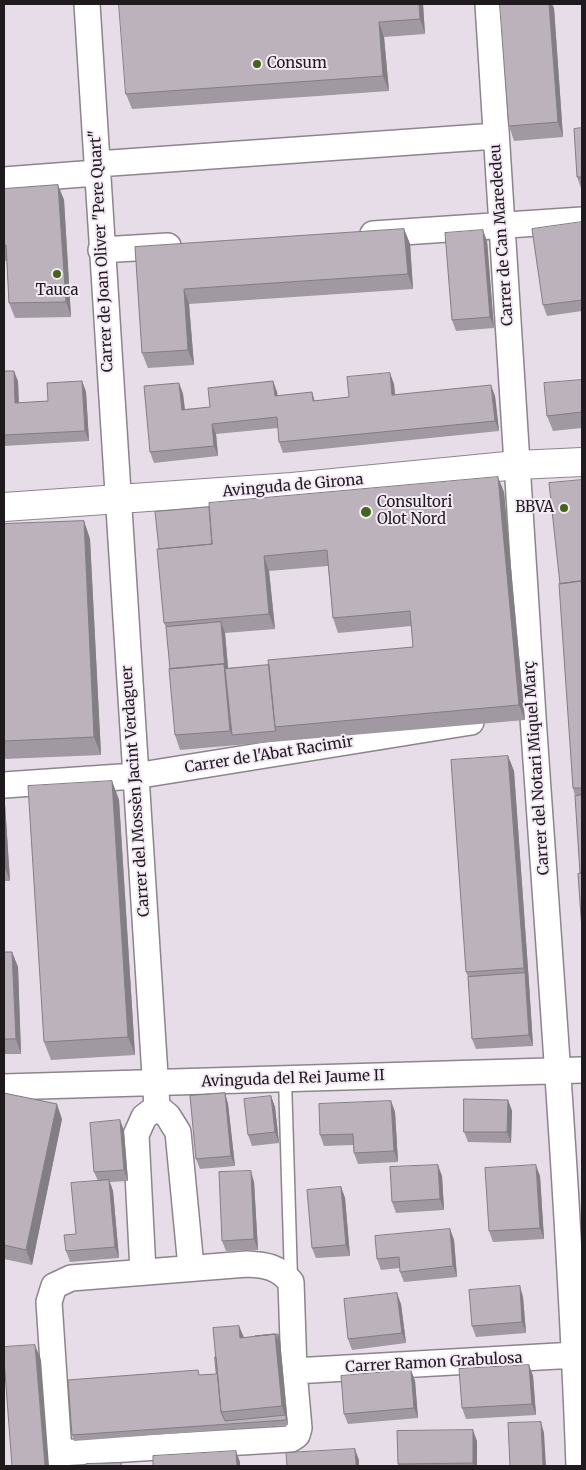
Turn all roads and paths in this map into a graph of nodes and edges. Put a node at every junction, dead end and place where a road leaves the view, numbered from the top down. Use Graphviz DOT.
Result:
graph roads {
  1 [pos="87,4"];
  2 [pos="488,4"];
  3 [pos="496,136"];
  4 [pos="97,169"];
  5 [pos="4,180"];
  6 [pos="582,220"];
  7 [pos="502,226"];
  8 [pos="345,236"];
  9 [pos="189,245"];
  10 [pos="101,250"];
  11 [pos="582,462"];
  12 [pos="516,465"];
  13 [pos="117,498"];
  14 [pos="4,507"];
  15 [pos="513,716"];
  16 [pos="135,776"];
  17 [pos="4,785"];
  18 [pos="570,1070"];
  19 [pos="285,1079"];
  20 [pos="4,1087"];
  21 [pos="156,1095"];
  22 [pos="191,1267"];
  23 [pos="143,1271"];
  24 [pos="291,1282"];
  25 [pos="575,1355"];
  26 [pos="294,1371"];
  27 [pos="59,1460"];
  28 [pos="579,1466"];
  1 -- 4 [label="street, Carrer de Joan Oliver \"Pere Quart\""];
  2 -- 3 [label="street, Carrer de Can Marededeu"];
  3 -- 4 [label="street"];
  3 -- 7 [label="street, Carrer de Can Marededeu"];
  4 -- 5 [label="street"];
  4 -- 10 [label="street, Carrer de Joan Oliver \"Pere Quart\""];
  6 -- 7 [label="street"];
  7 -- 8 [label="street"];
  7 -- 12 [label="street, Carrer de Can Marededeu"];
  9 -- 10 [label="street"];
  10 -- 13 [label="street, Carrer de Joan Oliver \"Pere Quart\""];
  11 -- 12 [label="main road, Avinguda de Girona"];
  12 -- 13 [label="main road, Avinguda de Girona"];
  12 -- 15 [label="street, Carrer del Notari Miquel Març"];
  13 -- 14 [label="main road, Avinguda de Girona"];
  13 -- 16 [label="street, Carrer del Mossèn Jacint Verdaguer"];
  15 -- 16 [label="street, Carrer de l'Abat Racimir"];
  15 -- 18 [label="street, Carrer del Notari Miquel Març"];
  16 -- 17 [label="street, Carrer de l'Abat Racimir"];
  16 -- 21 [label="street, Carrer del Mossèn Jacint Verdaguer"];
  18 -- 19 [label="street, Avinguda del Rei Jaume II"];
  18 -- 25 [label="street, Carrer del Notari Miquel Març"];
  19 -- 21 [label="street, Avinguda del Rei Jaume II"];
  19 -- 24 [label="lane"];
  20 -- 21 [label="street, Avinguda del Rei Jaume II"];
  21 -- 22 [label="street"];
  21 -- 23 [label="street"];
  22 -- 23 [label="street"];
  22 -- 24 [label="street"];
  23 -- 27 [label="street"];
  24 -- 26 [label="street"];
  25 -- 26 [label="street, Carrer Ramon Grabulosa"];
  25 -- 28 [label="street, Carrer del Notari Miquel Març"];
  26 -- 27 [label="street"];
}
